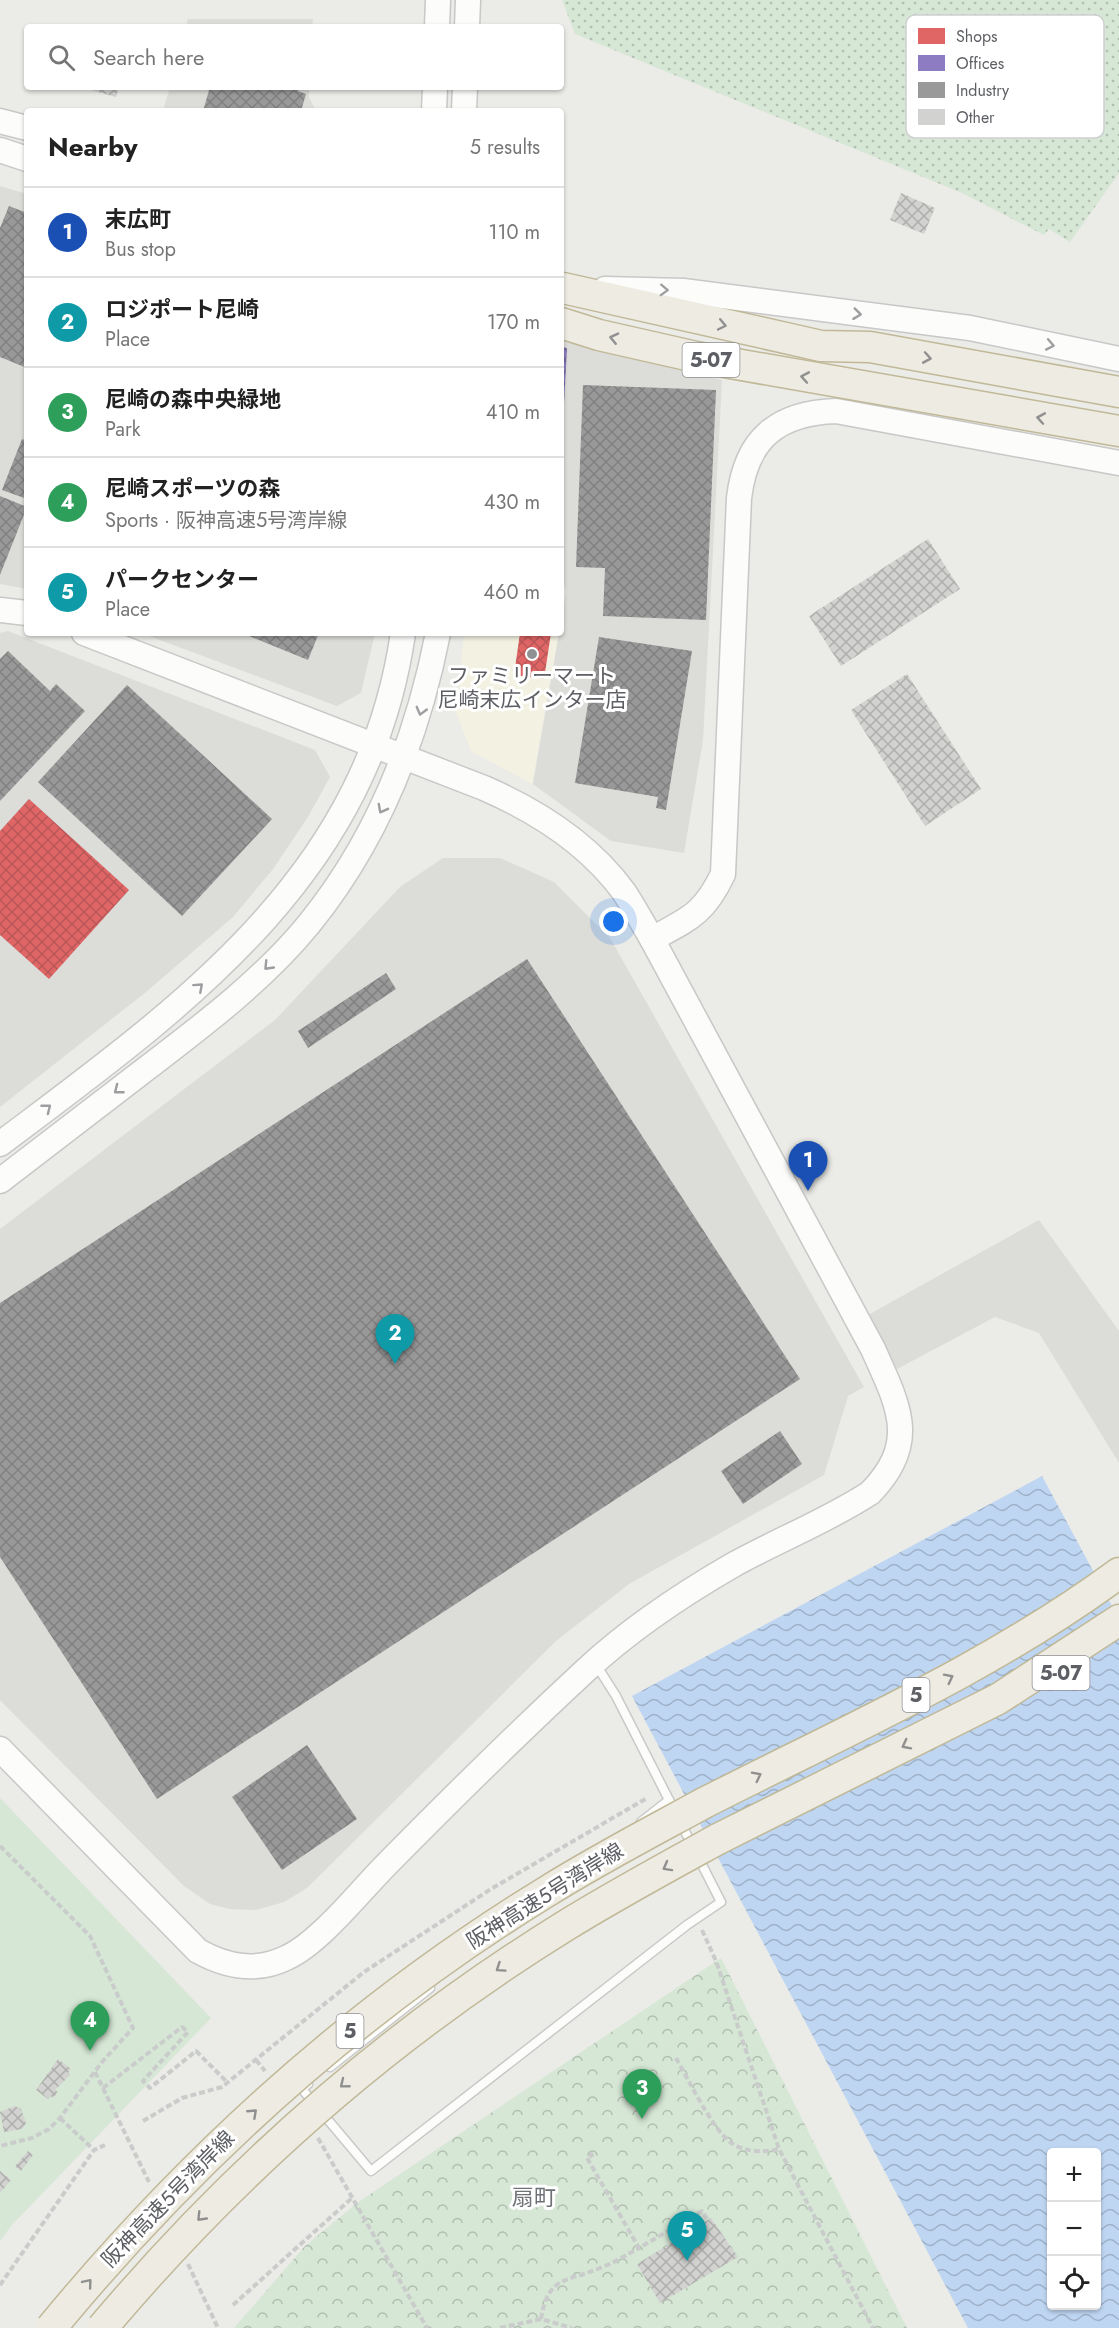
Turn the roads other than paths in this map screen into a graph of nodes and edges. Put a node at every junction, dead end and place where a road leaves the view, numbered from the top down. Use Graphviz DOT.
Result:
graph roads {
  1 [pos="438,0"];
  2 [pos="468,0"];
  3 [pos="437,24"];
  4 [pos="467,24"];
  5 [pos="435,90"];
  6 [pos="465,90"];
  7 [pos="434,108"];
  8 [pos="464,108"];
  9 [pos="0,121"];
  10 [pos="24,127"];
  11 [pos="0,150"];
  12 [pos="24,158"];
  13 [pos="564,287"];
  14 [pos="564,287"];
  15 [pos="564,323"];
  16 [pos="1119,358"];
  17 [pos="866,367"];
  18 [pos="1119,392"];
  19 [pos="1119,411"];
  20 [pos="1119,433"];
  21 [pos="1119,463"];
  22 [pos="0,610"];
  23 [pos="24,613"];
  24 [pos="92,636"];
  25 [pos="403,636"];
  26 [pos="437,636"];
  27 [pos="375,745"];
  28 [pos="406,756"];
  29 [pos="652,939"];
  30 [pos="0,1144"];
  31 [pos="0,1181"];
  32 [pos="1119,1573"];
  33 [pos="1119,1620"];
  34 [pos="1119,1638"];
  35 [pos="594,1663"];
  36 [pos="998,1699"];
  37 [pos="0,1749"];
  38 [pos="669,1800"];
  39 [pos="636,1826"];
  40 [pos="628,1832"];
  41 [pos="489,1941"];
  42 [pos="442,1978"];
  43 [pos="51,2328"];
  44 [pos="102,2328"];
  1 -- 3 [label="street"];
  2 -- 4 [label="street"];
  5 -- 7 [label="street"];
  6 -- 8 [label="street"];
  9 -- 10 [label="street"];
  11 -- 12 [label="street"];
  13 -- 17 [label="highway, 5-07, one-way"];
  14 -- 16 [label="street, one-way"];
  17 -- 15 [label="highway, 5-07, one-way"];
  17 -- 18 [label="highway, 5-07, one-way"];
  17 -- 19 [label="highway, 5-07"];
  20 -- 17 [label="highway, 5-07, one-way"];
  21 -- 29 [label="street"];
  22 -- 23 [label="street"];
  24 -- 27 [label="street"];
  25 -- 27 [label="street"];
  26 -- 28 [label="street, one-way"];
  27 -- 28 [label="street"];
  30 -- 27 [label="street, one-way"];
  28 -- 29 [label="street"];
  28 -- 31 [label="street, one-way"];
  29 -- 35 [label="street"];
  43 -- 32 [label="highway, 阪神高速5号湾岸線 / 5, one-way, bridge"];
  33 -- 36 [label="highway, 阪神高速5号湾岸線 / 5"];
  34 -- 36 [label="highway, 5-07"];
  35 -- 37 [label="street"];
  35 -- 38 [label="lane"];
  36 -- 44 [label="highway, 阪神高速5号湾岸線 / 5, one-way, bridge"];
  38 -- 39 [label="lane"];
  38 -- 42 [label="lane"];
  40 -- 41 [label="lane"];
}
